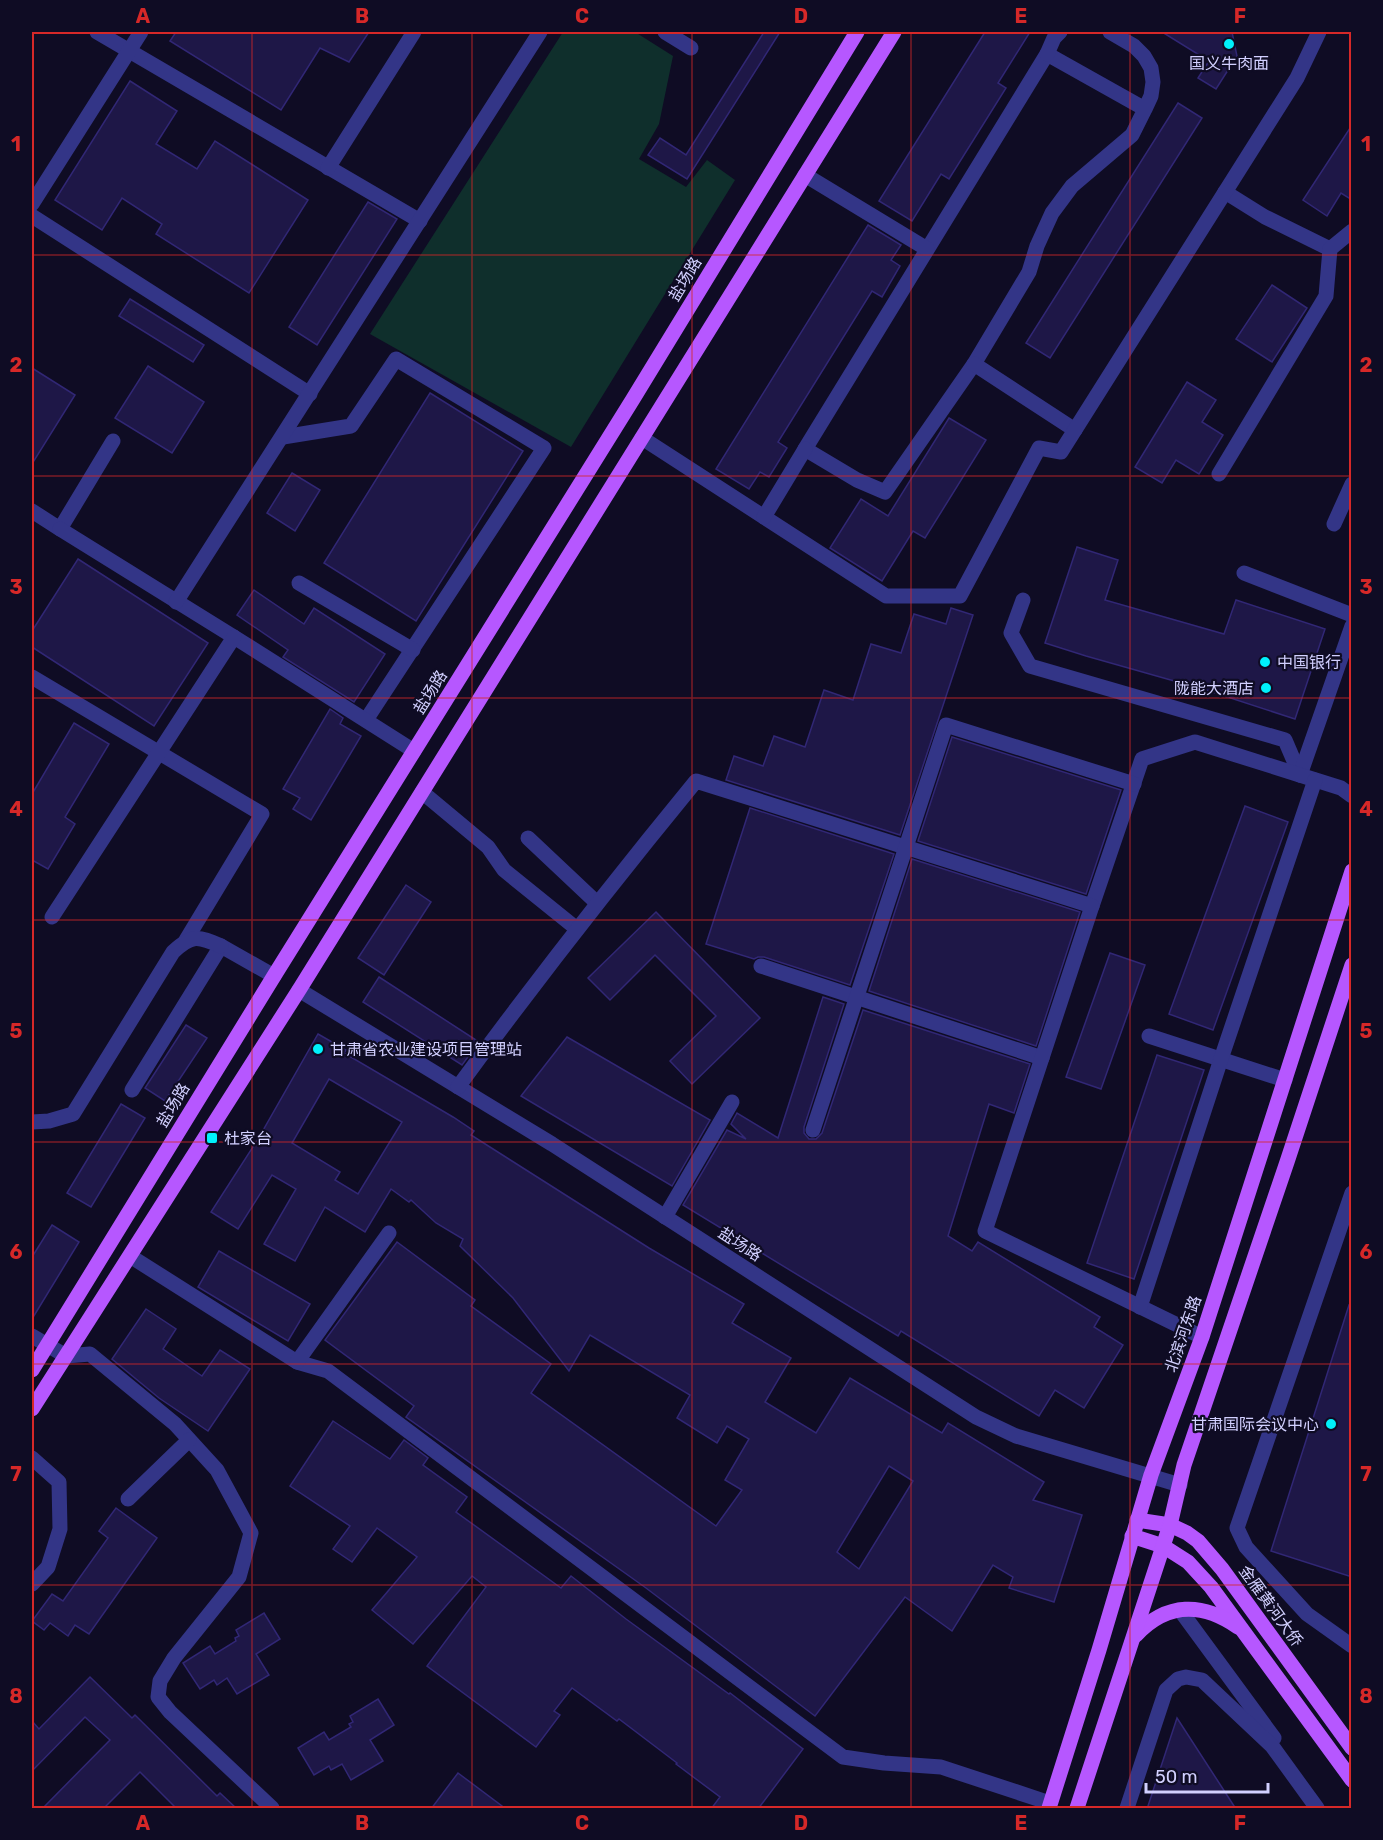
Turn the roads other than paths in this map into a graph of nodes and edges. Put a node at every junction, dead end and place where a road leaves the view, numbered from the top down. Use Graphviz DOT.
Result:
graph roads {
  1 [pos="97,32"];
  2 [pos="141,32"];
  3 [pos="414,32"];
  4 [pos="540,32"];
  5 [pos="665,32"];
  6 [pos="857,32"];
  7 [pos="894,32"];
  8 [pos="1060,32"];
  9 [pos="1110,32"];
  10 [pos="1319,32"];
  11 [pos="691,48"];
  12 [pos="128,52"];
  13 [pos="1047,54"];
  14 [pos="1145,109"];
  15 [pos="328,168"];
  16 [pos="805,175"];
  17 [pos="1225,192"];
  18 [pos="32,204"];
  19 [pos="32,216"];
  20 [pos="420,221"];
  21 [pos="1352,231"];
  22 [pos="927,249"];
  23 [pos="1330,249"];
  24 [pos="974,364"];
  25 [pos="310,393"];
  26 [pos="1075,430"];
  27 [pos="283,436"];
  28 [pos="642,438"];
  29 [pos="113,441"];
  30 [pos="805,449"];
  31 [pos="1219,474"];
  32 [pos="1352,484"];
  33 [pos="32,511"];
  34 [pos="764,517"];
  35 [pos="1334,524"];
  36 [pos="60,529"];
  37 [pos="1244,573"];
  38 [pos="299,584"];
  39 [pos="1023,600"];
  40 [pos="176,602"];
  41 [pos="1352,615"];
  42 [pos="1352,626"];
  43 [pos="234,637"];
  44 [pos="413,650"];
  45 [pos="32,677"];
  46 [pos="366,720"];
  47 [pos="414,751"];
  48 [pos="158,754"];
  49 [pos="1307,777"];
  50 [pos="1134,784"];
  51 [pos="422,792"];
  52 [pos="1352,796"];
  53 [pos="528,838"];
  54 [pos="906,847"];
  55 [pos="1352,871"];
  56 [pos="597,903"];
  57 [pos="1092,906"];
  58 [pos="52,917"];
  59 [pos="577,929"];
  60 [pos="186,940"];
  61 [pos="221,946"];
  62 [pos="1352,965"];
  63 [pos="761,966"];
  64 [pos="274,976"];
  65 [pos="299,990"];
  66 [pos="857,998"];
  67 [pos="1149,1036"];
  68 [pos="1042,1058"];
  69 [pos="1221,1059"];
  70 [pos="1285,1080"];
  71 [pos="459,1087"];
  72 [pos="132,1090"];
  73 [pos="732,1102"];
  74 [pos="32,1122"];
  75 [pos="813,1130"];
  76 [pos="1352,1193"];
  77 [pos="666,1217"];
  78 [pos="389,1233"];
  79 [pos="130,1256"];
  80 [pos="1140,1307"];
  81 [pos="32,1336"];
  82 [pos="1202,1336"];
  83 [pos="47,1345"];
  84 [pos="66,1356"];
  85 [pos="297,1362"];
  86 [pos="32,1371"];
  87 [pos="32,1409"];
  88 [pos="189,1440"];
  89 [pos="32,1458"];
  90 [pos="1151,1475"];
  91 [pos="1180,1485"];
  92 [pos="128,1499"];
  93 [pos="1137,1520"];
  94 [pos="1170,1525"];
  95 [pos="1132,1536"];
  96 [pos="1163,1546"];
  97 [pos="32,1584"];
  98 [pos="1180,1610"];
  99 [pos="1245,1632"];
  100 [pos="1134,1638"];
  101 [pos="1352,1646"];
  102 [pos="1352,1748"];
  103 [pos="1352,1780"];
  104 [pos="1049,1806"];
  105 [pos="272,1809"];
  106 [pos="1077,1809"];
  107 [pos="1127,1809"];
  108 [pos="1317,1809"];
  109 [pos="1325,1809"];
  1 -- 12 [label="street"];
  2 -- 12 [label="street"];
  3 -- 15 [label="street"];
  4 -- 20 [label="street"];
  5 -- 11 [label="street"];
  6 -- 47 [label="main road, 盐场路"];
  7 -- 16 [label="main road"];
  8 -- 13 [label="street"];
  9 -- 14 [label="street"];
  10 -- 17 [label="street"];
  12 -- 15 [label="street"];
  12 -- 18 [label="street"];
  13 -- 14 [label="street"];
  13 -- 22 [label="street"];
  14 -- 24 [label="street"];
  15 -- 20 [label="street"];
  16 -- 22 [label="street"];
  16 -- 28 [label="main road"];
  17 -- 23 [label="street"];
  17 -- 26 [label="street"];
  19 -- 25 [label="street"];
  20 -- 25 [label="street"];
  21 -- 23 [label="street"];
  22 -- 30 [label="street"];
  23 -- 31 [label="street"];
  24 -- 26 [label="street"];
  24 -- 30 [label="street"];
  25 -- 27 [label="street"];
  26 -- 34 [label="street"];
  27 -- 40 [label="street"];
  27 -- 44 [label="street"];
  28 -- 34 [label="street"];
  28 -- 51 [label="main road"];
  29 -- 36 [label="street"];
  30 -- 34 [label="street"];
  32 -- 35 [label="street"];
  33 -- 36 [label="street"];
  36 -- 40 [label="street"];
  37 -- 41 [label="street"];
  38 -- 44 [label="street"];
  39 -- 49 [label="street"];
  40 -- 43 [label="street"];
  42 -- 49 [label="street"];
  43 -- 46 [label="street"];
  43 -- 48 [label="street"];
  44 -- 46 [label="street"];
  45 -- 48 [label="street"];
  46 -- 47 [label="street"];
  47 -- 64 [label="main road, 盐场路"];
  48 -- 58 [label="street"];
  48 -- 60 [label="street"];
  49 -- 50 [label="street"];
  49 -- 52 [label="street"];
  49 -- 69 [label="street"];
  50 -- 54 [label="street"];
  50 -- 57 [label="street"];
  51 -- 59 [label="street"];
  51 -- 65 [label="main road"];
  53 -- 56 [label="street"];
  54 -- 56 [label="street"];
  54 -- 57 [label="street"];
  54 -- 66 [label="street"];
  55 -- 70 [label="main road, 北滨河东路"];
  56 -- 59 [label="street"];
  57 -- 68 [label="street"];
  59 -- 71 [label="street"];
  60 -- 61 [label="street"];
  60 -- 74 [label="street"];
  61 -- 64 [label="street"];
  61 -- 72 [label="street"];
  62 -- 91 [label="main road"];
  63 -- 66 [label="street"];
  64 -- 83 [label="main road, 盐场路"];
  65 -- 71 [label="street, 盐场路"];
  65 -- 79 [label="main road"];
  66 -- 68 [label="street"];
  66 -- 75 [label="street"];
  67 -- 69 [label="street"];
  68 -- 80 [label="street"];
  69 -- 70 [label="street"];
  69 -- 80 [label="street"];
  70 -- 82 [label="main road, 北滨河东路"];
  71 -- 77 [label="street, 盐场路"];
  73 -- 77 [label="street"];
  76 -- 101 [label="street"];
  77 -- 90 [label="street, 盐场路"];
  78 -- 85 [label="street"];
  79 -- 84 [label="main road"];
  79 -- 85 [label="street"];
  80 -- 82 [label="street"];
  81 -- 83 [label="street"];
  82 -- 90 [label="main road, 北滨河东路"];
  83 -- 84 [label="street"];
  83 -- 86 [label="main road, 盐场路"];
  84 -- 87 [label="main road"];
  84 -- 88 [label="street"];
  85 -- 104 [label="street"];
  88 -- 92 [label="street"];
  88 -- 105 [label="street"];
  89 -- 97 [label="street"];
  90 -- 91 [label="street, 盐场路"];
  90 -- 93 [label="main road, 北滨河东路"];
  91 -- 94 [label="main road"];
  93 -- 94 [label="main road, 金雁黄河大侨"];
  93 -- 95 [label="main road, 北滨河东路"];
  94 -- 96 [label="main road"];
  94 -- 102 [label="main road, 金雁黄河大侨"];
  95 -- 96 [label="main road"];
  95 -- 104 [label="main road, 北滨河东路"];
  96 -- 99 [label="main road"];
  96 -- 100 [label="main road"];
  98 -- 99 [label="main road"];
  98 -- 100 [label="main road"];
  98 -- 109 [label="street"];
  99 -- 103 [label="main road"];
  100 -- 106 [label="main road"];
  107 -- 108 [label="street"];
}
